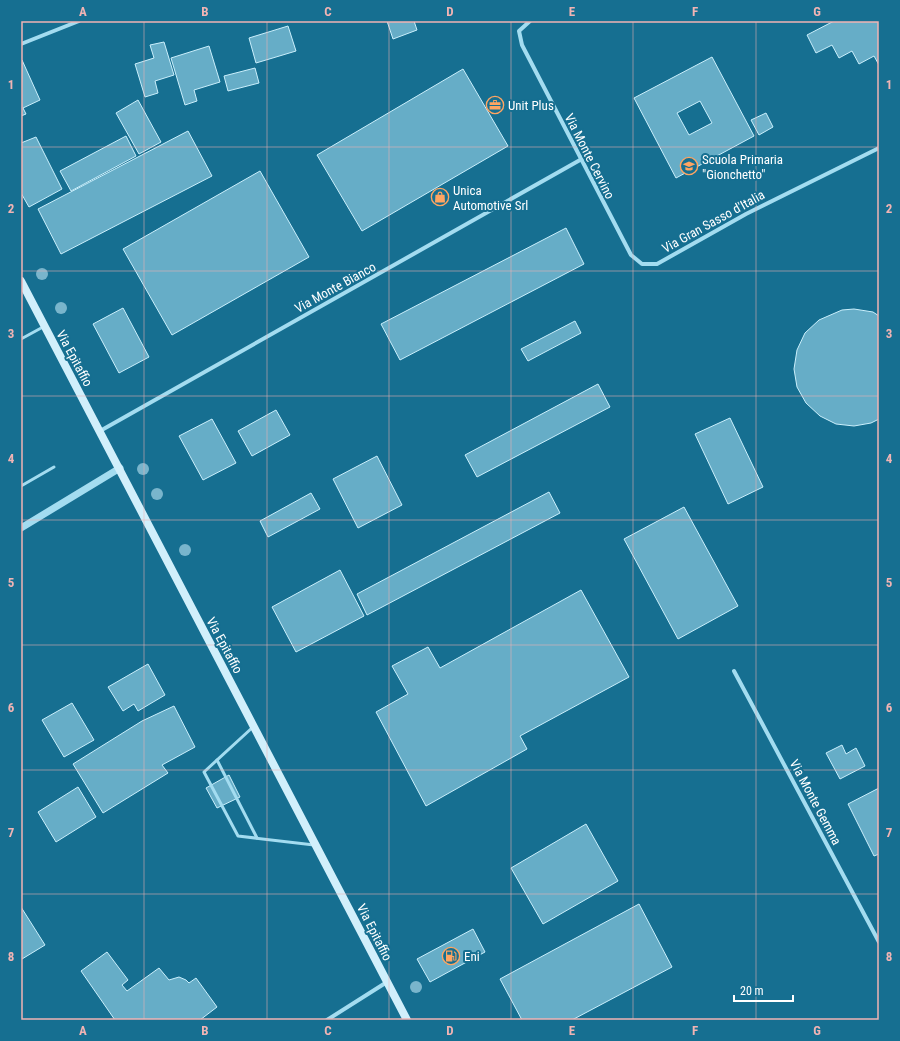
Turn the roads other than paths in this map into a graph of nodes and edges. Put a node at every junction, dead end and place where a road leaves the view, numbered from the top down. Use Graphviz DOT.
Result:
graph roads {
  1 [pos="79,21"];
  2 [pos="530,21"];
  3 [pos="21,44"];
  4 [pos="879,148"];
  5 [pos="580,160"];
  6 [pos="642,264"];
  7 [pos="21,281"];
  8 [pos="45,326"];
  9 [pos="21,339"];
  10 [pos="100,431"];
  11 [pos="54,467"];
  12 [pos="120,468"];
  13 [pos="21,486"];
  14 [pos="21,528"];
  15 [pos="734,671"];
  16 [pos="254,726"];
  17 [pos="217,760"];
  18 [pos="258,838"];
  19 [pos="316,845"];
  20 [pos="879,942"];
  21 [pos="387,982"];
  22 [pos="327,1020"];
  23 [pos="407,1020"];
  1 -- 3 [label="street"];
  2 -- 5 [label="street, Via Monte Cervino"];
  4 -- 6 [label="street, Via Gran Sasso d'Italia"];
  5 -- 6 [label="street, Via Monte Cervino"];
  5 -- 10 [label="street, Via Monte Bianco"];
  7 -- 8 [label="main road, Via Epitaffio"];
  8 -- 9 [label="lane"];
  8 -- 10 [label="main road, Via Epitaffio"];
  10 -- 12 [label="main road, Via Epitaffio"];
  11 -- 13 [label="lane"];
  12 -- 14 [label="street"];
  12 -- 16 [label="main road, Via Epitaffio"];
  15 -- 20 [label="street, Via Monte Gemma"];
  16 -- 17 [label="lane"];
  16 -- 19 [label="main road, Via Epitaffio"];
  17 -- 18 [label="lane"];
  17 -- 18 [label="lane"];
  18 -- 19 [label="lane"];
  19 -- 21 [label="main road, Via Epitaffio"];
  21 -- 22 [label="street"];
  21 -- 23 [label="main road, Via Epitaffio"];
}
